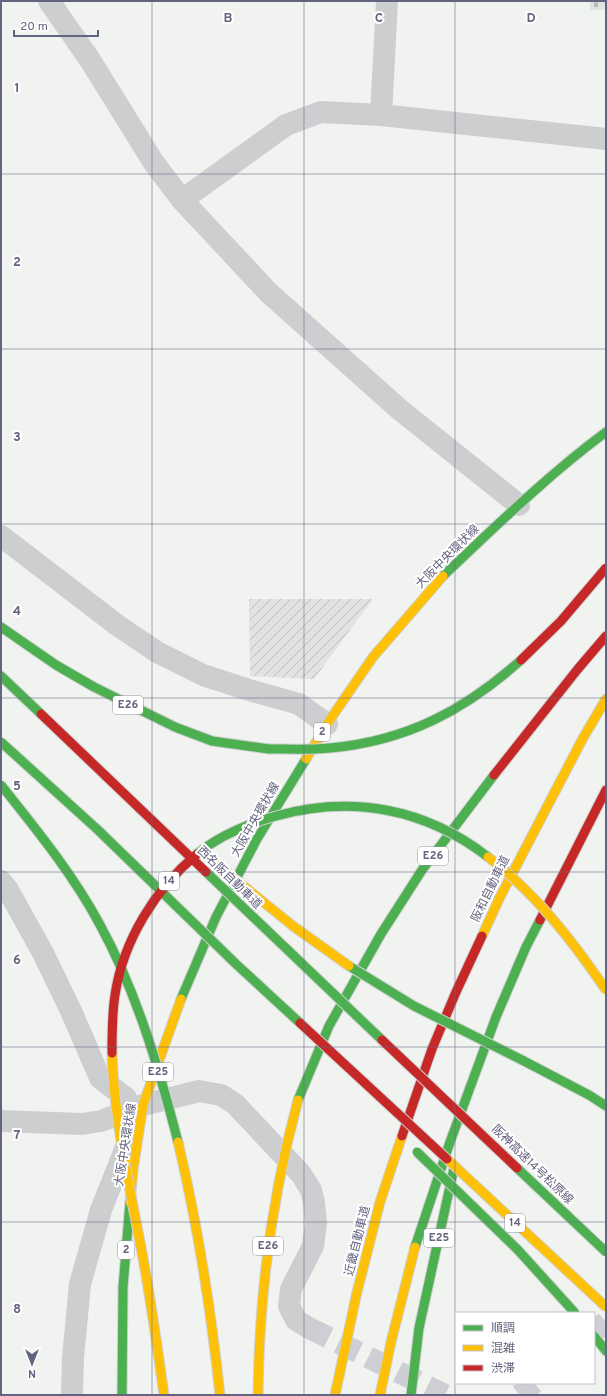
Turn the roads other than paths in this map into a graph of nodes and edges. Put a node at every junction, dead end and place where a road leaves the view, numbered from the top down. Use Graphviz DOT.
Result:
graph roads {
  1 [pos="49,1"];
  2 [pos="387,1"];
  3 [pos="382,114"];
  4 [pos="606,140"];
  5 [pos="182,200"];
  6 [pos="606,432"];
  7 [pos="519,505"];
  8 [pos="1,536"];
  9 [pos="606,568"];
  10 [pos="1,627"];
  11 [pos="606,636"];
  12 [pos="1,676"];
  13 [pos="606,699"];
  14 [pos="327,724"];
  15 [pos="1,742"];
  16 [pos="112,781"];
  17 [pos="1,785"];
  18 [pos="606,790"];
  19 [pos="1,881"];
  20 [pos="236,964"];
  21 [pos="606,990"];
  22 [pos="278,1015"];
  23 [pos="310,1048"];
  24 [pos="321,1059"];
  25 [pos="472,1081"];
  26 [pos="441,1095"];
  27 [pos="415,1097"];
  28 [pos="143,1105"];
  29 [pos="606,1106"];
  30 [pos="1,1121"];
  31 [pos="394,1130"];
  32 [pos="459,1143"];
  33 [pos="456,1158"];
  34 [pos="606,1252"];
  35 [pos="606,1307"];
  36 [pos="574,1312"];
  37 [pos="309,1328"];
  38 [pos="595,1337"];
  39 [pos="606,1351"];
  40 [pos="72,1395"];
  41 [pos="122,1395"];
  42 [pos="164,1395"];
  43 [pos="220,1395"];
  44 [pos="258,1395"];
  45 [pos="336,1395"];
  46 [pos="380,1395"];
  47 [pos="411,1395"];
  1 -- 5 [label="street"];
  2 -- 3 [label="street"];
  3 -- 4 [label="street"];
  3 -- 5 [label="street"];
  5 -- 7 [label="street"];
  6 -- 7 [label="main road, 大阪中央環状線 / 2"];
  7 -- 14 [label="main road, 大阪中央環状線 / 2"];
  8 -- 14 [label="street"];
  9 -- 10 [label="main road, E26, bridge"];
  11 -- 44 [label="main road, E26, bridge"];
  12 -- 16 [label="main road, 西名阪自動車道, bridge"];
  13 -- 27 [label="main road, 阪和自動車道"];
  14 -- 28 [label="main road, 大阪中央環状線 / 2"];
  15 -- 20 [label="main road, bridge"];
  16 -- 26 [label="main road, 西名阪自動車道, bridge"];
  16 -- 29 [label="main road, bridge"];
  17 -- 43 [label="main road, E25, bridge"];
  18 -- 25 [label="main road"];
  19 -- 28 [label="street"];
  20 -- 22 [label="main road, bridge"];
  20 -- 35 [label="main road, 14, bridge"];
  21 -- 42 [label="main road, 14, bridge"];
  23 -- 24 [label="main road"];
  25 -- 32 [label="main road"];
  25 -- 46 [label="main road"];
  26 -- 34 [label="main road, 阪神高速14号松原線, bridge"];
  27 -- 45 [label="main road, 近畿自動車道"];
  28 -- 30 [label="street"];
  28 -- 37 [label="street"];
  28 -- 40 [label="street"];
  28 -- 41 [label="main road, 大阪中央環状線 / 2"];
  31 -- 36 [label="main road, bridge"];
  33 -- 47 [label="main road, E25"];
  38 -- 39 [label="main road"];
}
